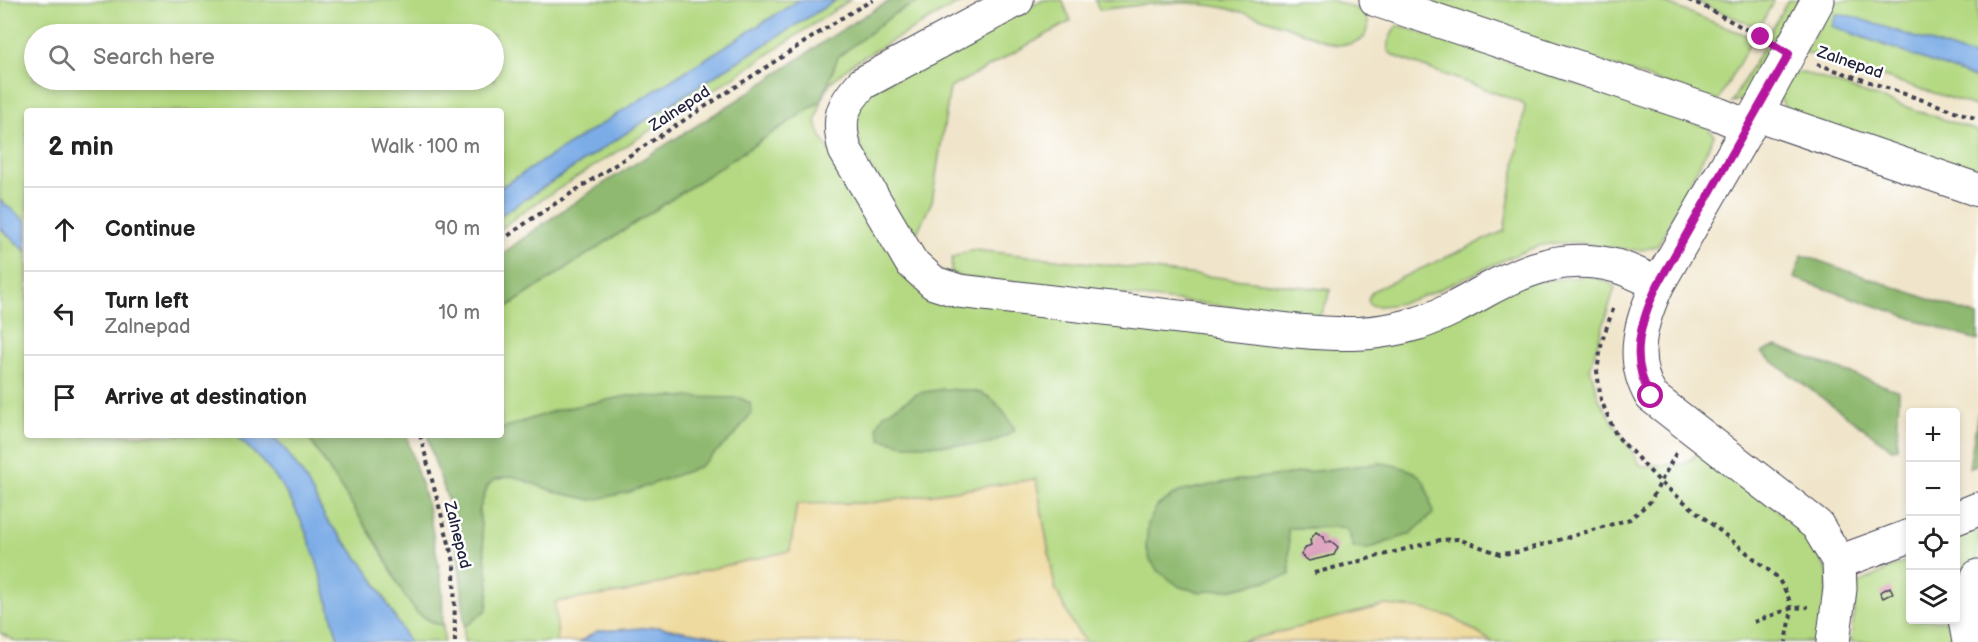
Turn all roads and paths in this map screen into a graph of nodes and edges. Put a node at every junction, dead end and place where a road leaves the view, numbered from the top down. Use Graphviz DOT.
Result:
graph roads {
  1 [pos="873,0"];
  2 [pos="1017,0"];
  3 [pos="1377,0"];
  4 [pos="1688,0"];
  5 [pos="1819,2"];
  6 [pos="1789,54"];
  7 [pos="1978,119"];
  8 [pos="1752,120"];
  9 [pos="1978,190"];
  10 [pos="504,240"];
  11 [pos="1658,284"];
  12 [pos="1690,426"];
  13 [pos="421,438"];
  14 [pos="1978,509"];
  15 [pos="1960,516"];
  16 [pos="1906,538"];
  17 [pos="1839,562"];
  18 [pos="1314,573"];
  19 [pos="1978,576"];
  20 [pos="1838,604"];
  21 [pos="1754,622"];
  22 [pos="455,642"];
  23 [pos="1833,642"];
  24 [pos="1969,642"];
  1 -- 10 [label="path, Zalnepad"];
  2 -- 11 [label="street"];
  3 -- 8 [label="street"];
  4 -- 6 [label="path, Zalnepad"];
  5 -- 6 [label="street"];
  6 -- 7 [label="path, Zalnepad"];
  6 -- 8 [label="street"];
  8 -- 9 [label="street"];
  8 -- 11 [label="street"];
  11 -- 12 [label="street"];
  12 -- 17 [label="street"];
  12 -- 18 [label="path"];
  13 -- 22 [label="path, Zalnepad"];
  14 -- 15 [label="street"];
  16 -- 17 [label="street"];
  17 -- 20 [label="street"];
  19 -- 24 [label="street"];
  20 -- 21 [label="path"];
  20 -- 23 [label="street"];
}
